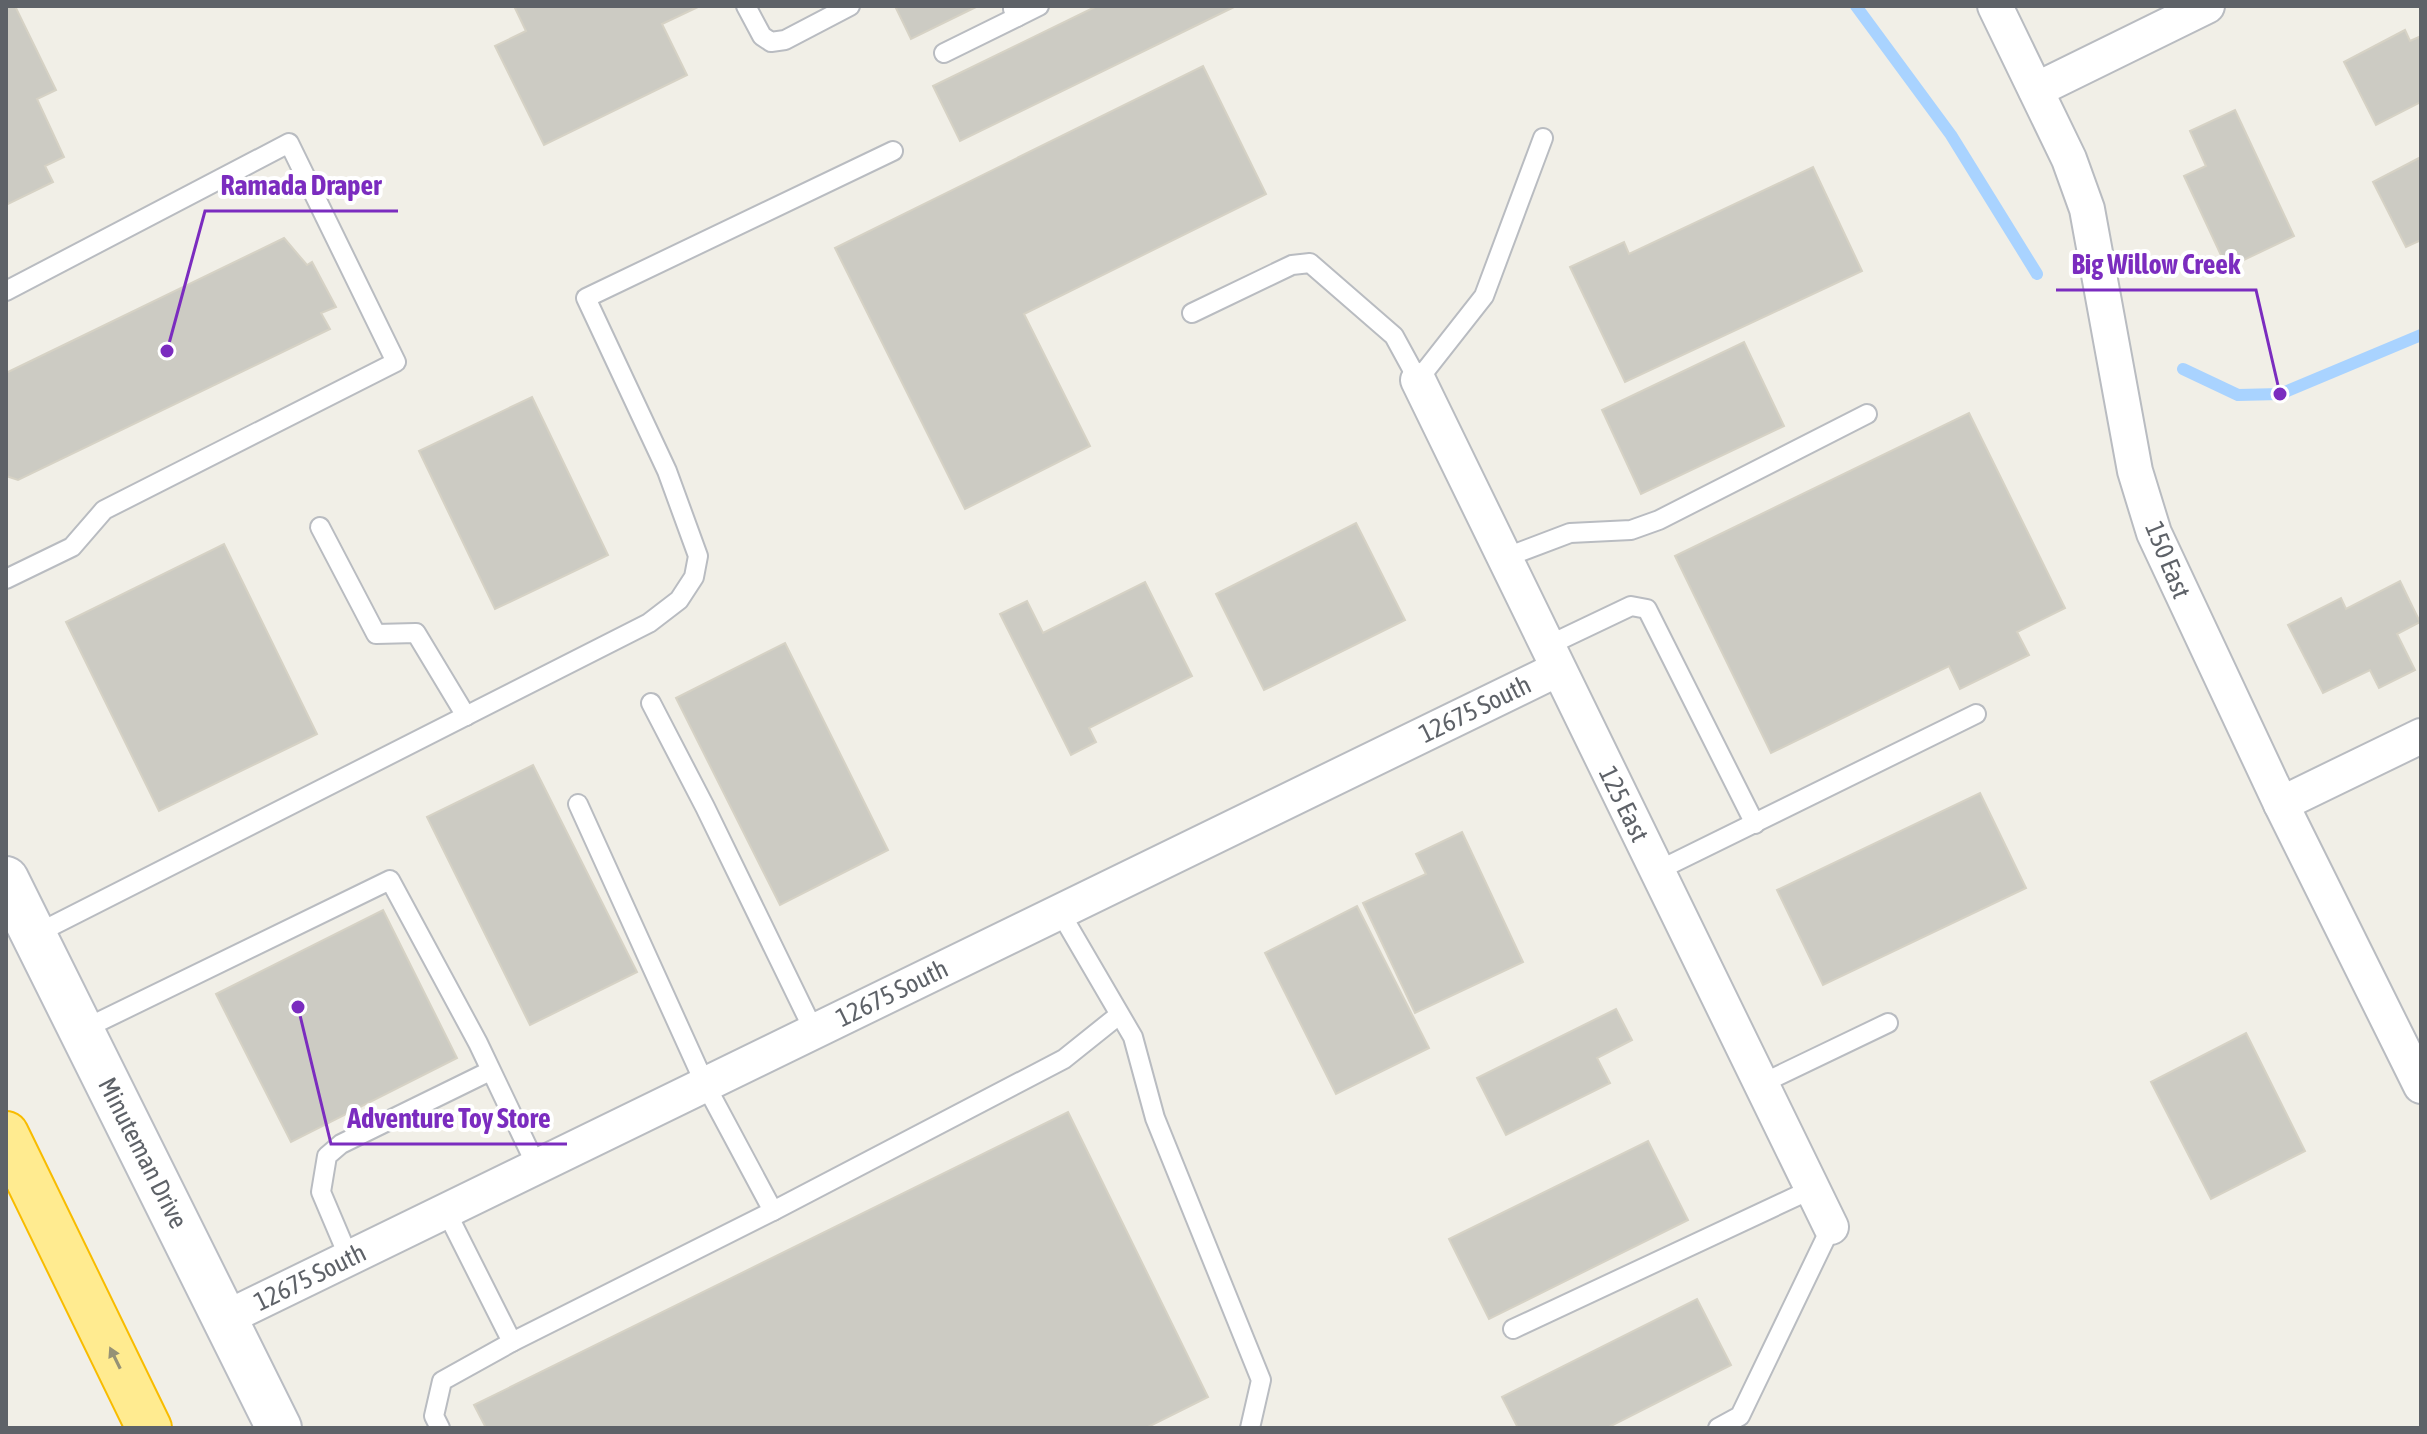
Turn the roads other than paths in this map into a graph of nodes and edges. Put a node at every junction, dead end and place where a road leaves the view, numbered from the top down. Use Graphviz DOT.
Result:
graph roads {
  1 [pos="746,6"];
  2 [pos="850,6"];
  3 [pos="1039,6"];
  4 [pos="1995,6"];
  5 [pos="2207,6"];
  6 [pos="1015,11"];
  7 [pos="944,53"];
  8 [pos="2036,90"];
  9 [pos="1543,138"];
  10 [pos="893,151"];
  11 [pos="6,291"];
  12 [pos="1192,313"];
  13 [pos="1418,380"];
  14 [pos="1867,414"];
  15 [pos="320,527"];
  16 [pos="1504,558"];
  17 [pos="6,579"];
  18 [pos="1553,657"];
  19 [pos="651,703"];
  20 [pos="1976,714"];
  21 [pos="466,716"];
  22 [pos="2421,736"];
  23 [pos="578,804"];
  24 [pos="2281,804"];
  25 [pos="1755,824"];
  26 [pos="1657,871"];
  27 [pos="6,879"];
  28 [pos="1060,912"];
  29 [pos="34,935"];
  30 [pos="1119,1015"];
  31 [pos="1888,1023"];
  32 [pos="81,1031"];
  33 [pos="814,1031"];
  34 [pos="490,1071"];
  35 [pos="705,1084"];
  36 [pos="1761,1084"];
  37 [pos="2421,1086"];
  38 [pos="6,1134"];
  39 [pos="537,1167"];
  40 [pos="1812,1189"];
  41 [pos="446,1211"];
  42 [pos="773,1211"];
  43 [pos="1831,1227"];
  44 [pos="349,1258"];
  45 [pos="226,1318"];
  46 [pos="1513,1329"];
  47 [pos="512,1342"];
  48 [pos="149,1428"];
  49 [pos="279,1428"];
  50 [pos="440,1428"];
  51 [pos="1250,1428"];
  52 [pos="1718,1428"];
  1 -- 2 [label="lane"];
  3 -- 6 [label="lane"];
  4 -- 8 [label="street, 150 East"];
  5 -- 8 [label="street"];
  6 -- 7 [label="lane"];
  8 -- 24 [label="street, 150 East"];
  9 -- 13 [label="lane"];
  10 -- 21 [label="lane"];
  11 -- 17 [label="lane"];
  12 -- 13 [label="lane"];
  13 -- 16 [label="street, 125 East"];
  14 -- 16 [label="lane"];
  15 -- 21 [label="lane"];
  16 -- 18 [label="street, 125 East"];
  18 -- 25 [label="lane"];
  18 -- 26 [label="street, 125 East"];
  18 -- 28 [label="street, 12675 South"];
  19 -- 33 [label="lane"];
  20 -- 25 [label="lane"];
  21 -- 29 [label="lane"];
  22 -- 24 [label="street"];
  23 -- 35 [label="lane"];
  24 -- 37 [label="street, 150 East"];
  25 -- 26 [label="lane"];
  26 -- 36 [label="street, 125 East"];
  27 -- 29 [label="street, Minuteman Drive"];
  28 -- 30 [label="lane"];
  28 -- 33 [label="street, 12675 South"];
  29 -- 32 [label="street, Minuteman Drive"];
  30 -- 42 [label="lane"];
  30 -- 51 [label="lane"];
  31 -- 36 [label="lane"];
  32 -- 34 [label="lane"];
  32 -- 45 [label="street, Minuteman Drive"];
  33 -- 35 [label="street, 12675 South"];
  34 -- 39 [label="lane"];
  34 -- 44 [label="lane"];
  35 -- 39 [label="street, 12675 South"];
  35 -- 42 [label="lane"];
  36 -- 40 [label="street, 125 East"];
  48 -- 38 [label="highway, one-way"];
  39 -- 41 [label="street, 12675 South"];
  40 -- 43 [label="street, 125 East"];
  40 -- 46 [label="lane"];
  41 -- 44 [label="street, 12675 South"];
  41 -- 47 [label="lane"];
  42 -- 47 [label="lane"];
  43 -- 52 [label="lane"];
  44 -- 45 [label="street, 12675 South"];
  45 -- 49 [label="street, Minuteman Drive"];
  47 -- 50 [label="lane"];
}
